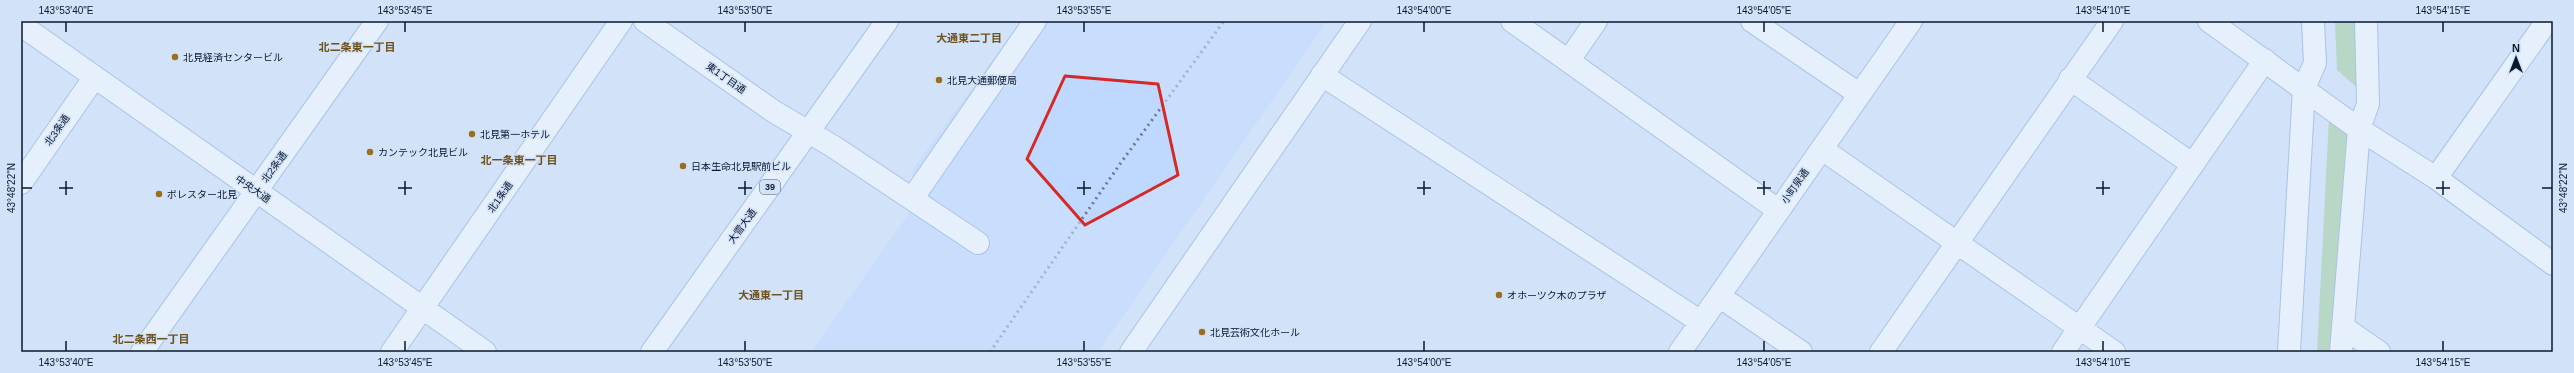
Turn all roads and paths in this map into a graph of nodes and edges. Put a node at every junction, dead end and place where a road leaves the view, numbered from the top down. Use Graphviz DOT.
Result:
graph roads {
  1 [pos="377,21"];
  2 [pos="621,21"];
  3 [pos="645,21"];
  4 [pos="887,21"];
  5 [pos="1035,21"];
  6 [pos="1360,21"];
  7 [pos="1512,21"];
  8 [pos="1596,21"];
  9 [pos="1752,21"];
  10 [pos="1911,21"];
  11 [pos="2112,21"];
  12 [pos="2209,21"];
  13 [pos="2314,21"];
  14 [pos="2366,21"];
  15 [pos="2547,21"];
  16 [pos="21,26"];
  17 [pos="1569,60"];
  18 [pos="2265,60"];
  19 [pos="1322,75"];
  20 [pos="94,78"];
  21 [pos="2070,79"];
  22 [pos="2304,88"];
  23 [pos="1860,94"];
  24 [pos="2359,129"];
  25 [pos="808,133"];
  26 [pos="1822,149"];
  27 [pos="2192,164"];
  28 [pos="2436,178"];
  29 [pos="21,183"];
  30 [pos="256,192"];
  31 [pos="912,199"];
  32 [pos="1778,210"];
  33 [pos="978,243"];
  34 [pos="1959,243"];
  35 [pos="2553,264"];
  36 [pos="1719,296"];
  37 [pos="422,310"];
  38 [pos="1701,322"];
  39 [pos="2343,327"];
  40 [pos="2079,328"];
  41 [pos="142,352"];
  42 [pos="392,352"];
  43 [pos="485,352"];
  44 [pos="652,352"];
  45 [pos="1131,352"];
  46 [pos="1681,352"];
  47 [pos="1802,352"];
  48 [pos="1882,352"];
  49 [pos="2063,352"];
  50 [pos="2114,352"];
  51 [pos="2289,352"];
  52 [pos="2342,352"];
  53 [pos="2379,352"];
  1 -- 30 [label="main road, 北2条通"];
  2 -- 37 [label="main road, 北1条通"];
  3 -- 25 [label="main road, 東1丁目通"];
  4 -- 25 [label="main road, 大雪大通 / 39"];
  5 -- 31 [label="main road"];
  6 -- 19 [label="main road"];
  7 -- 17 [label="main road"];
  8 -- 17 [label="main road"];
  9 -- 23 [label="main road"];
  10 -- 23 [label="main road, 小町泉通"];
  11 -- 21 [label="main road"];
  12 -- 18 [label="main road"];
  13 -- 22 [label="main road"];
  14 -- 24 [label="main road"];
  15 -- 28 [label="main road"];
  16 -- 20 [label="main road, 中央大通"];
  17 -- 32 [label="main road"];
  18 -- 22 [label="main road"];
  18 -- 27 [label="main road"];
  19 -- 38 [label="main road"];
  19 -- 45 [label="main road"];
  20 -- 29 [label="main road, 北3条通"];
  20 -- 30 [label="main road, 中央大通"];
  21 -- 27 [label="main road"];
  21 -- 34 [label="main road"];
  22 -- 24 [label="main road"];
  22 -- 51 [label="main road"];
  23 -- 26 [label="main road, 小町泉通"];
  24 -- 28 [label="main road"];
  24 -- 39 [label="main road"];
  25 -- 31 [label="main road, 東1丁目通"];
  25 -- 44 [label="main road, 大雪大通 / 39"];
  26 -- 32 [label="main road, 小町泉通"];
  26 -- 34 [label="main road"];
  27 -- 40 [label="main road"];
  28 -- 35 [label="main road"];
  30 -- 37 [label="main road, 中央大通"];
  30 -- 41 [label="main road, 北2条通"];
  31 -- 33 [label="main road, 東1丁目通"];
  32 -- 36 [label="main road, 小町泉通"];
  34 -- 40 [label="main road"];
  34 -- 48 [label="main road"];
  36 -- 38 [label="main road, 小町泉通"];
  36 -- 47 [label="main road"];
  37 -- 42 [label="main road, 北1条通"];
  37 -- 43 [label="main road, 中央大通"];
  38 -- 46 [label="main road, 小町泉通"];
  39 -- 52 [label="main road"];
  39 -- 53 [label="main road"];
  40 -- 49 [label="main road"];
  40 -- 50 [label="main road"];
}
